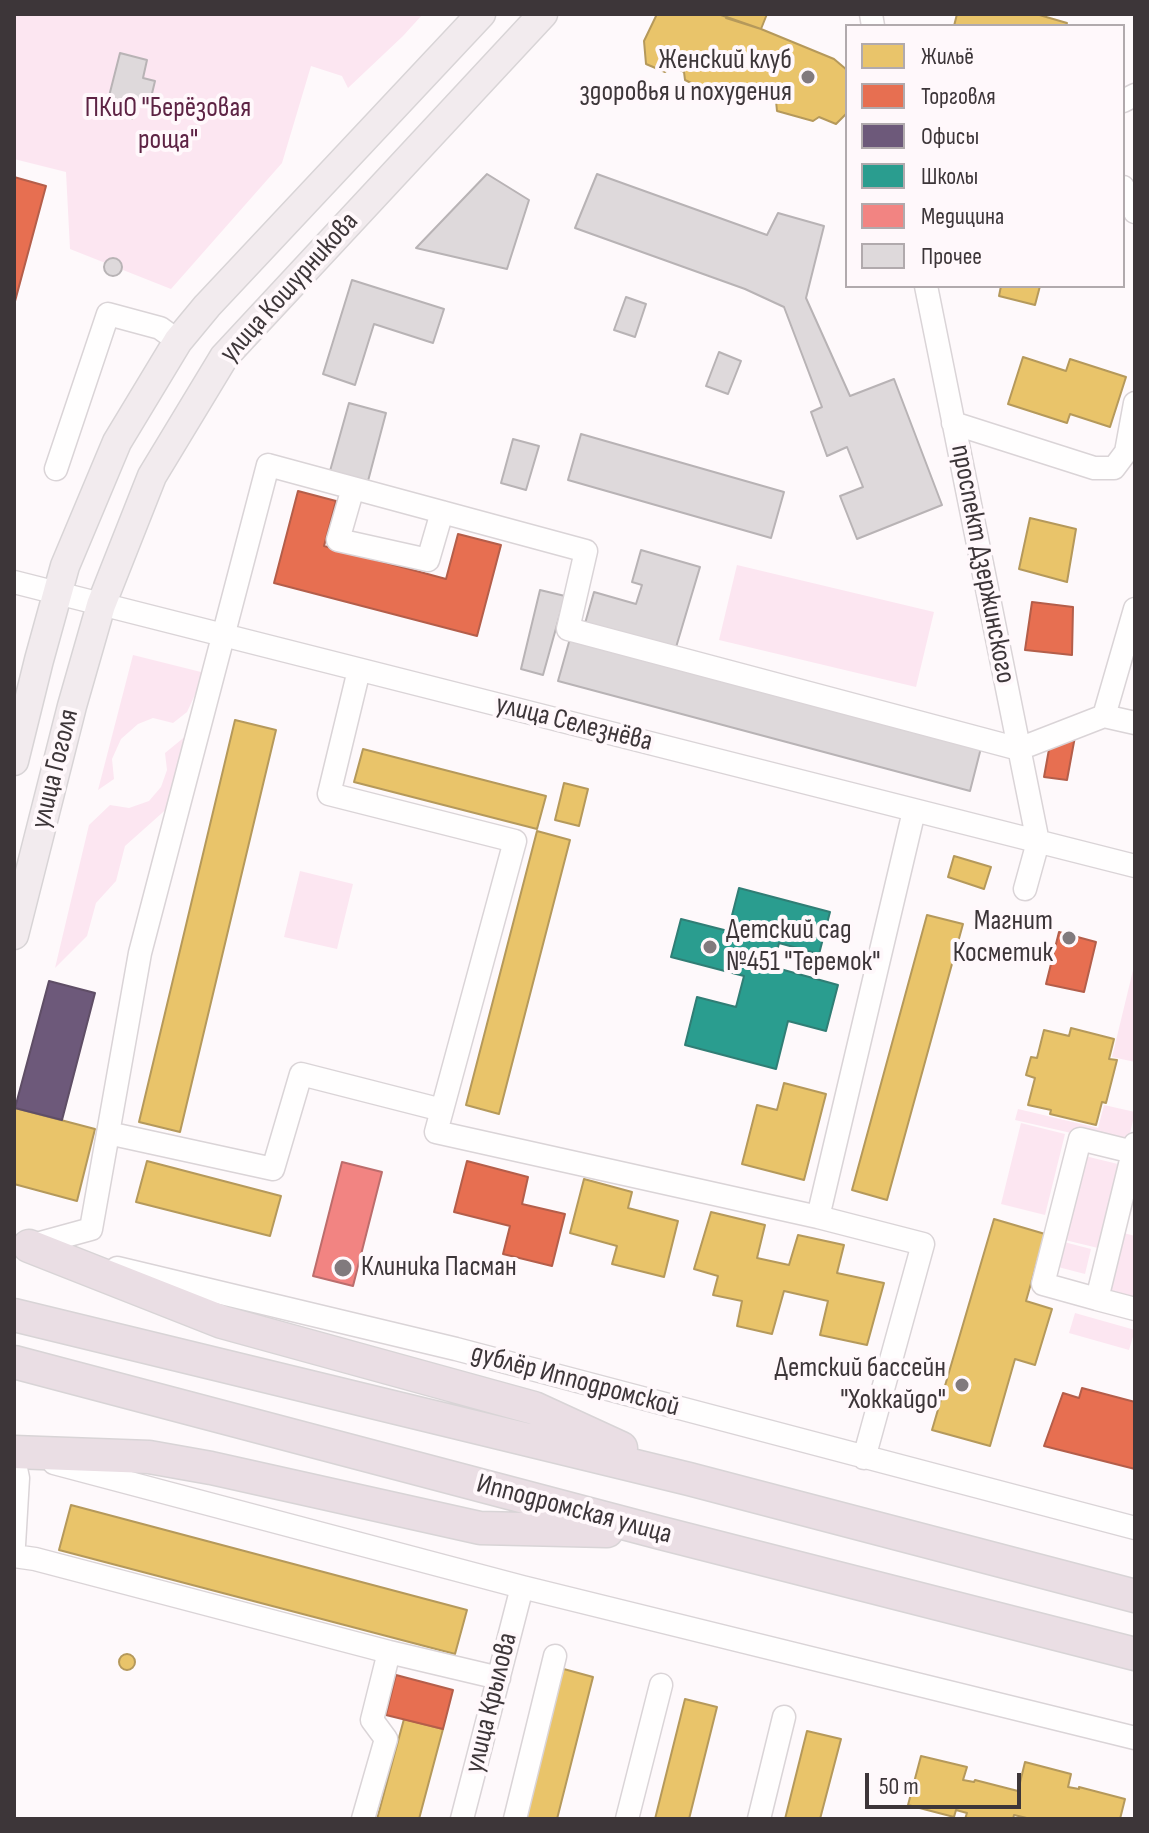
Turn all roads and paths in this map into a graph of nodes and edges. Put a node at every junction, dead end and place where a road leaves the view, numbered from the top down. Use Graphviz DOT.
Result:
graph roads {
  1 [pos="481,14"];
  2 [pos="543,14"];
  3 [pos="1125,191"];
  4 [pos="1135,212"];
  5 [pos="926,288"];
  6 [pos="178,341"];
  7 [pos="1135,403"];
  8 [pos="953,423"];
  9 [pos="56,469"];
  10 [pos="353,488"];
  11 [pos="442,512"];
  12 [pos="14,582"];
  13 [pos="58,593"];
  14 [pos="101,605"];
  15 [pos="1135,609"];
  16 [pos="223,635"];
  17 [pos="359,670"];
  18 [pos="1104,716"];
  19 [pos="1135,723"];
  20 [pos="1019,749"];
  21 [pos="14,761"];
  22 [pos="914,811"];
  23 [pos="1038,842"];
  24 [pos="1135,866"];
  25 [pos="1025,889"];
  26 [pos="14,935"];
  27 [pos="442,1110"];
  28 [pos="108,1133"];
  29 [pos="1134,1148"];
  30 [pos="818,1217"];
  31 [pos="22,1244"];
  32 [pos="1097,1299"];
  33 [pos="1135,1309"];
  34 [pos="14,1315"];
  35 [pos="14,1362"];
  36 [pos="14,1452"];
  37 [pos="864,1458"];
  38 [pos="14,1459"];
  39 [pos="689,1479"];
  40 [pos="1135,1528"];
  41 [pos="661,1533"];
  42 [pos="14,1545"];
  43 [pos="14,1556"];
  44 [pos="1135,1585"];
  45 [pos="522,1587"];
  46 [pos="1101,1587"];
  47 [pos="1135,1596"];
  48 [pos="1100,1645"];
  49 [pos="389,1652"];
  50 [pos="1135,1654"];
  51 [pos="555,1656"];
  52 [pos="1135,1665"];
  53 [pos="499,1678"];
  54 [pos="661,1685"];
  55 [pos="784,1717"];
  56 [pos="1135,1738"];
  57 [pos="363,1819"];
  58 [pos="462,1819"];
  59 [pos="515,1819"];
  60 [pos="627,1819"];
  61 [pos="759,1819"];
  1 -- 6 [label="main road, улица Кошурникова"];
  2 -- 14 [label="main road, улица Кошурникова"];
  3 -- 4 [label="street"];
  5 -- 8 [label="street, проспект Дзержинского"];
  6 -- 9 [label="street"];
  6 -- 13 [label="main road, улица Кошурникова"];
  7 -- 8 [label="street"];
  8 -- 20 [label="street, проспект Дзержинского"];
  10 -- 11 [label="street"];
  10 -- 11 [label="street"];
  10 -- 16 [label="street"];
  11 -- 20 [label="street"];
  12 -- 13 [label="street, улица Селезнёва"];
  13 -- 14 [label="street, улица Селезнёва"];
  13 -- 21 [label="main road, улица Гоголя"];
  14 -- 16 [label="street, улица Селезнёва"];
  14 -- 26 [label="main road, улица Гоголя"];
  15 -- 18 [label="street"];
  16 -- 17 [label="street, улица Селезнёва"];
  16 -- 28 [label="street"];
  17 -- 22 [label="street, улица Селезнёва"];
  17 -- 27 [label="street"];
  18 -- 19 [label="street"];
  18 -- 20 [label="street"];
  20 -- 23 [label="street, проспект Дзержинского"];
  22 -- 23 [label="street, улица Селезнёва"];
  22 -- 30 [label="street"];
  23 -- 24 [label="street, улица Селезнёва"];
  23 -- 25 [label="street"];
  27 -- 28 [label="street"];
  27 -- 30 [label="street"];
  28 -- 31 [label="street"];
  29 -- 32 [label="street"];
  29 -- 32 [label="street"];
  30 -- 37 [label="street"];
  31 -- 37 [label="street, дублёр Ипподромской"];
  31 -- 39 [label="highway"];
  32 -- 33 [label="street"];
  34 -- 39 [label="highway, Ипподромская улица"];
  35 -- 41 [label="highway, Ипподромская улица"];
  36 -- 41 [label="highway"];
  36 -- 45 [label="street"];
  37 -- 40 [label="street, дублёр Ипподромской"];
  38 -- 42 [label="street"];
  39 -- 46 [label="highway, Ипподромская улица"];
  41 -- 48 [label="highway, Ипподромская улица"];
  43 -- 49 [label="street"];
  44 -- 46 [label="highway"];
  45 -- 53 [label="street, улица Крылова"];
  45 -- 56 [label="street"];
  46 -- 47 [label="highway, Ипподромская улица"];
  48 -- 50 [label="highway, Ипподромская улица"];
  48 -- 52 [label="highway"];
  49 -- 53 [label="street"];
  49 -- 57 [label="street"];
  51 -- 59 [label="street"];
  53 -- 58 [label="street, улица Крылова"];
  54 -- 60 [label="street"];
  55 -- 61 [label="street"];
}
